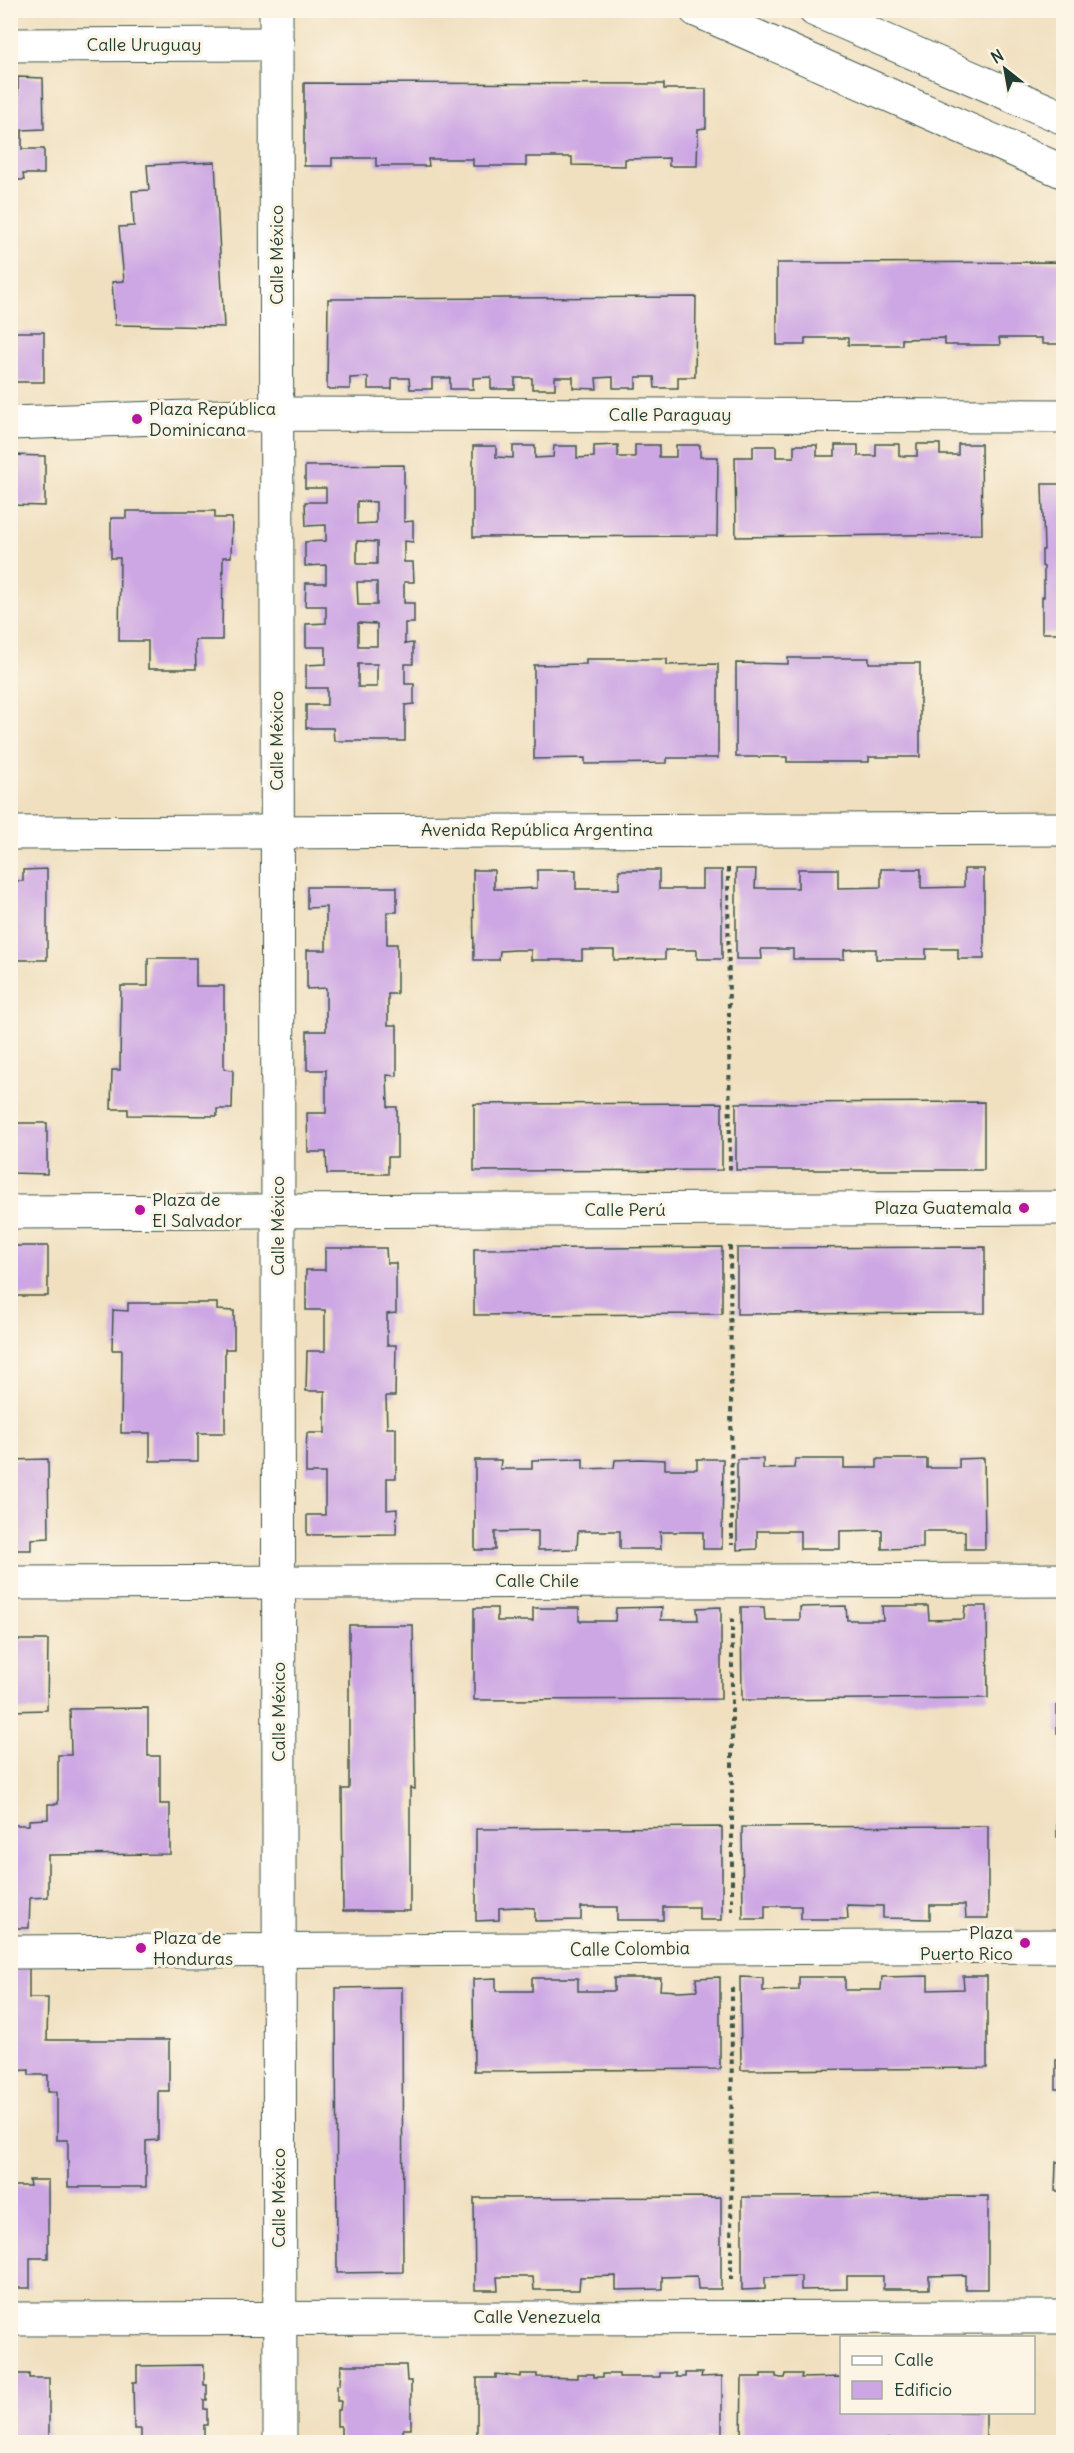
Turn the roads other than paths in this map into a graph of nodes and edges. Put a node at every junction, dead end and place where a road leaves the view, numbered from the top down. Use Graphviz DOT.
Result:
graph roads {
  1 [pos="276,10"];
  2 [pos="696,10"];
  3 [pos="815,10"];
  4 [pos="277,44"];
  5 [pos="10,45"];
  6 [pos="1064,118"];
  7 [pos="1064,172"];
  8 [pos="277,414"];
  9 [pos="1064,416"];
  10 [pos="21,423"];
  11 [pos="1064,829"];
  12 [pos="277,831"];
  13 [pos="10,832"];
  14 [pos="1064,1209"];
  15 [pos="21,1212"];
  16 [pos="278,1212"];
  17 [pos="1064,1580"];
  18 [pos="278,1582"];
  19 [pos="10,1583"];
  20 [pos="1064,1946"];
  21 [pos="25,1952"];
  22 [pos="279,1952"];
  23 [pos="1064,2317"];
  24 [pos="279,2318"];
  25 [pos="10,2319"];
  26 [pos="280,2442"];
  1 -- 4 [label="street, Calle México"];
  2 -- 7 [label="street"];
  3 -- 6 [label="street"];
  4 -- 5 [label="street, Calle Uruguay"];
  4 -- 8 [label="street, Calle México"];
  8 -- 9 [label="street, Calle Paraguay"];
  8 -- 10 [label="street"];
  8 -- 12 [label="street, Calle México"];
  11 -- 12 [label="street, Avenida República Argentina"];
  12 -- 13 [label="street, Avenida República Argentina"];
  12 -- 16 [label="street, Calle México"];
  14 -- 16 [label="street, Calle Perú"];
  15 -- 16 [label="street"];
  16 -- 18 [label="street, Calle México"];
  17 -- 18 [label="street, Calle Chile"];
  18 -- 19 [label="street, Calle Chile"];
  18 -- 22 [label="street, Calle México"];
  20 -- 22 [label="street, Calle Colombia"];
  21 -- 22 [label="street"];
  22 -- 24 [label="street, Calle México"];
  23 -- 24 [label="street, Calle Venezuela"];
  24 -- 25 [label="street, Calle Venezuela"];
  24 -- 26 [label="street, Calle México"];
}
